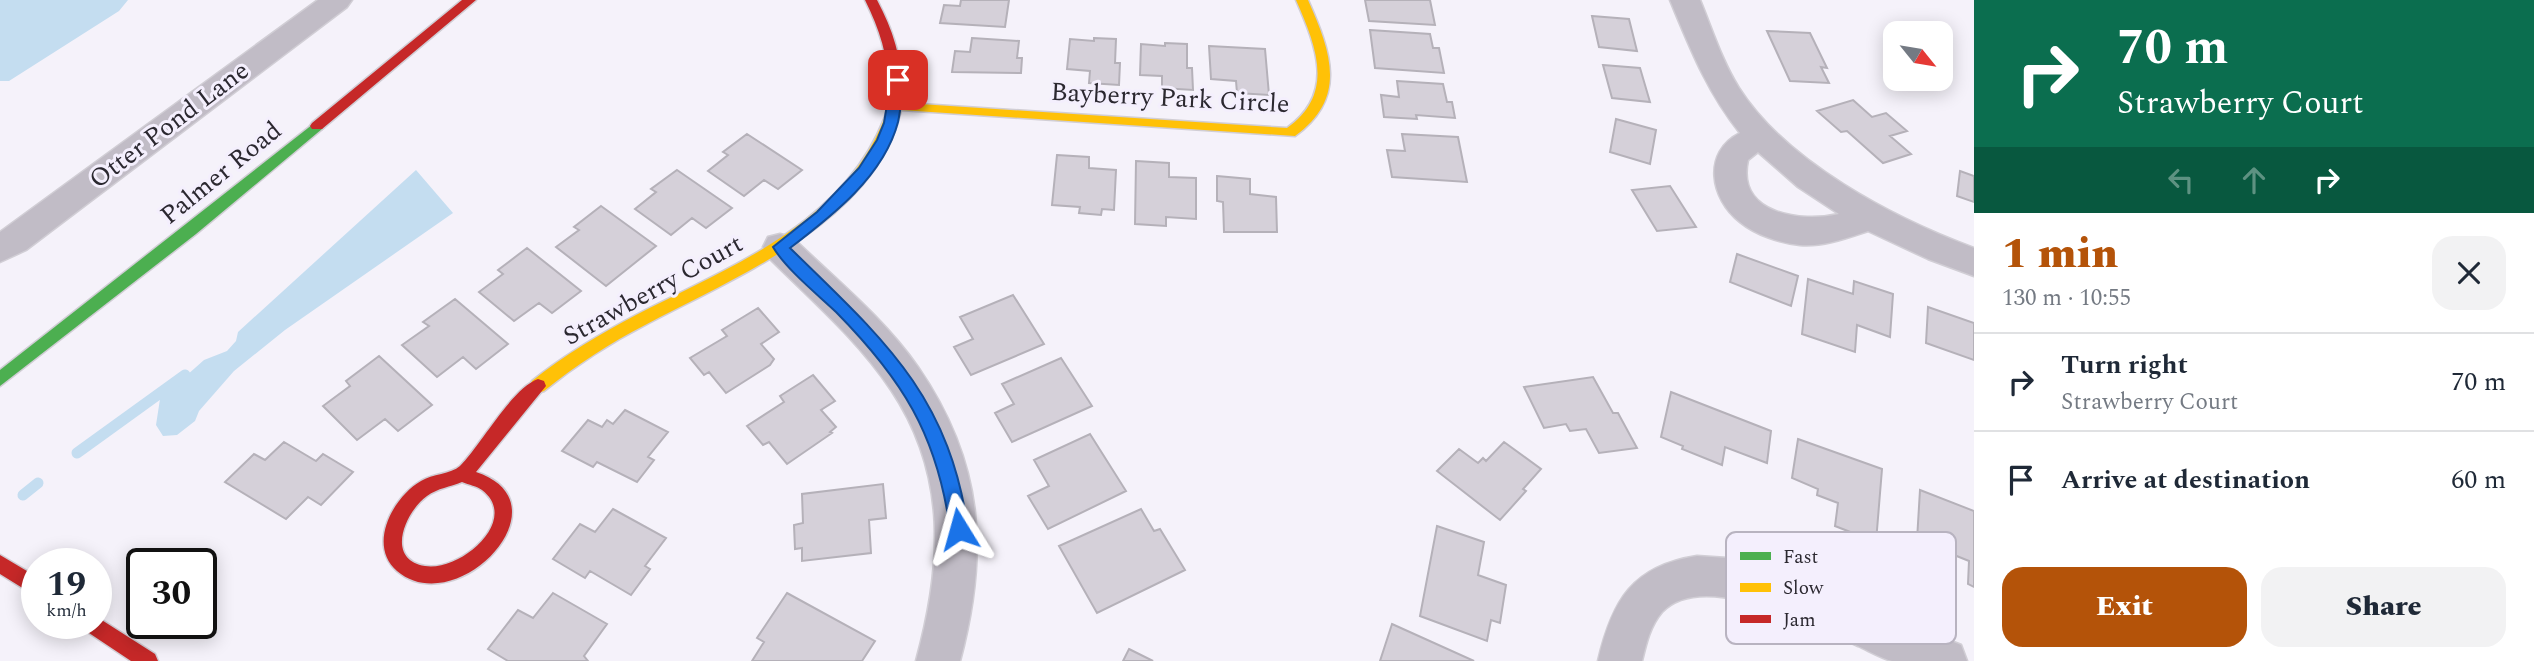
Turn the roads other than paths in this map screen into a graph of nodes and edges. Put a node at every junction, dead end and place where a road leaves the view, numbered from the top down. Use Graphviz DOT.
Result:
graph roads {
  1 [pos="337,0"];
  2 [pos="470,0"];
  3 [pos="871,0"];
  4 [pos="1301,0"];
  5 [pos="1685,0"];
  6 [pos="895,105"];
  7 [pos="1763,136"];
  8 [pos="1871,216"];
  9 [pos="780,247"];
  10 [pos="0,248"];
  11 [pos="1974,262"];
  12 [pos="0,379"];
  13 [pos="463,475"];
  14 [pos="0,564"];
  15 [pos="1726,577"];
  16 [pos="21,578"];
  17 [pos="112,637"];
  18 [pos="1904,644"];
  19 [pos="148,661"];
  20 [pos="938,661"];
  21 [pos="1620,661"];
  22 [pos="1945,661"];
  1 -- 10 [label="street, Otter Pond Lane"];
  2 -- 12 [label="street, Palmer Road"];
  3 -- 6 [label="street, Strawberry Court"];
  4 -- 6 [label="street, Bayberry Park Circle"];
  5 -- 7 [label="street"];
  6 -- 9 [label="street, Strawberry Court"];
  7 -- 8 [label="street"];
  7 -- 8 [label="street"];
  8 -- 11 [label="street"];
  9 -- 13 [label="street, Strawberry Court"];
  9 -- 20 [label="street"];
  13 -- 13 [label="street"];
  14 -- 16 [label="street"];
  15 -- 21 [label="street"];
  17 -- 19 [label="street"];
  18 -- 22 [label="street"];
}
